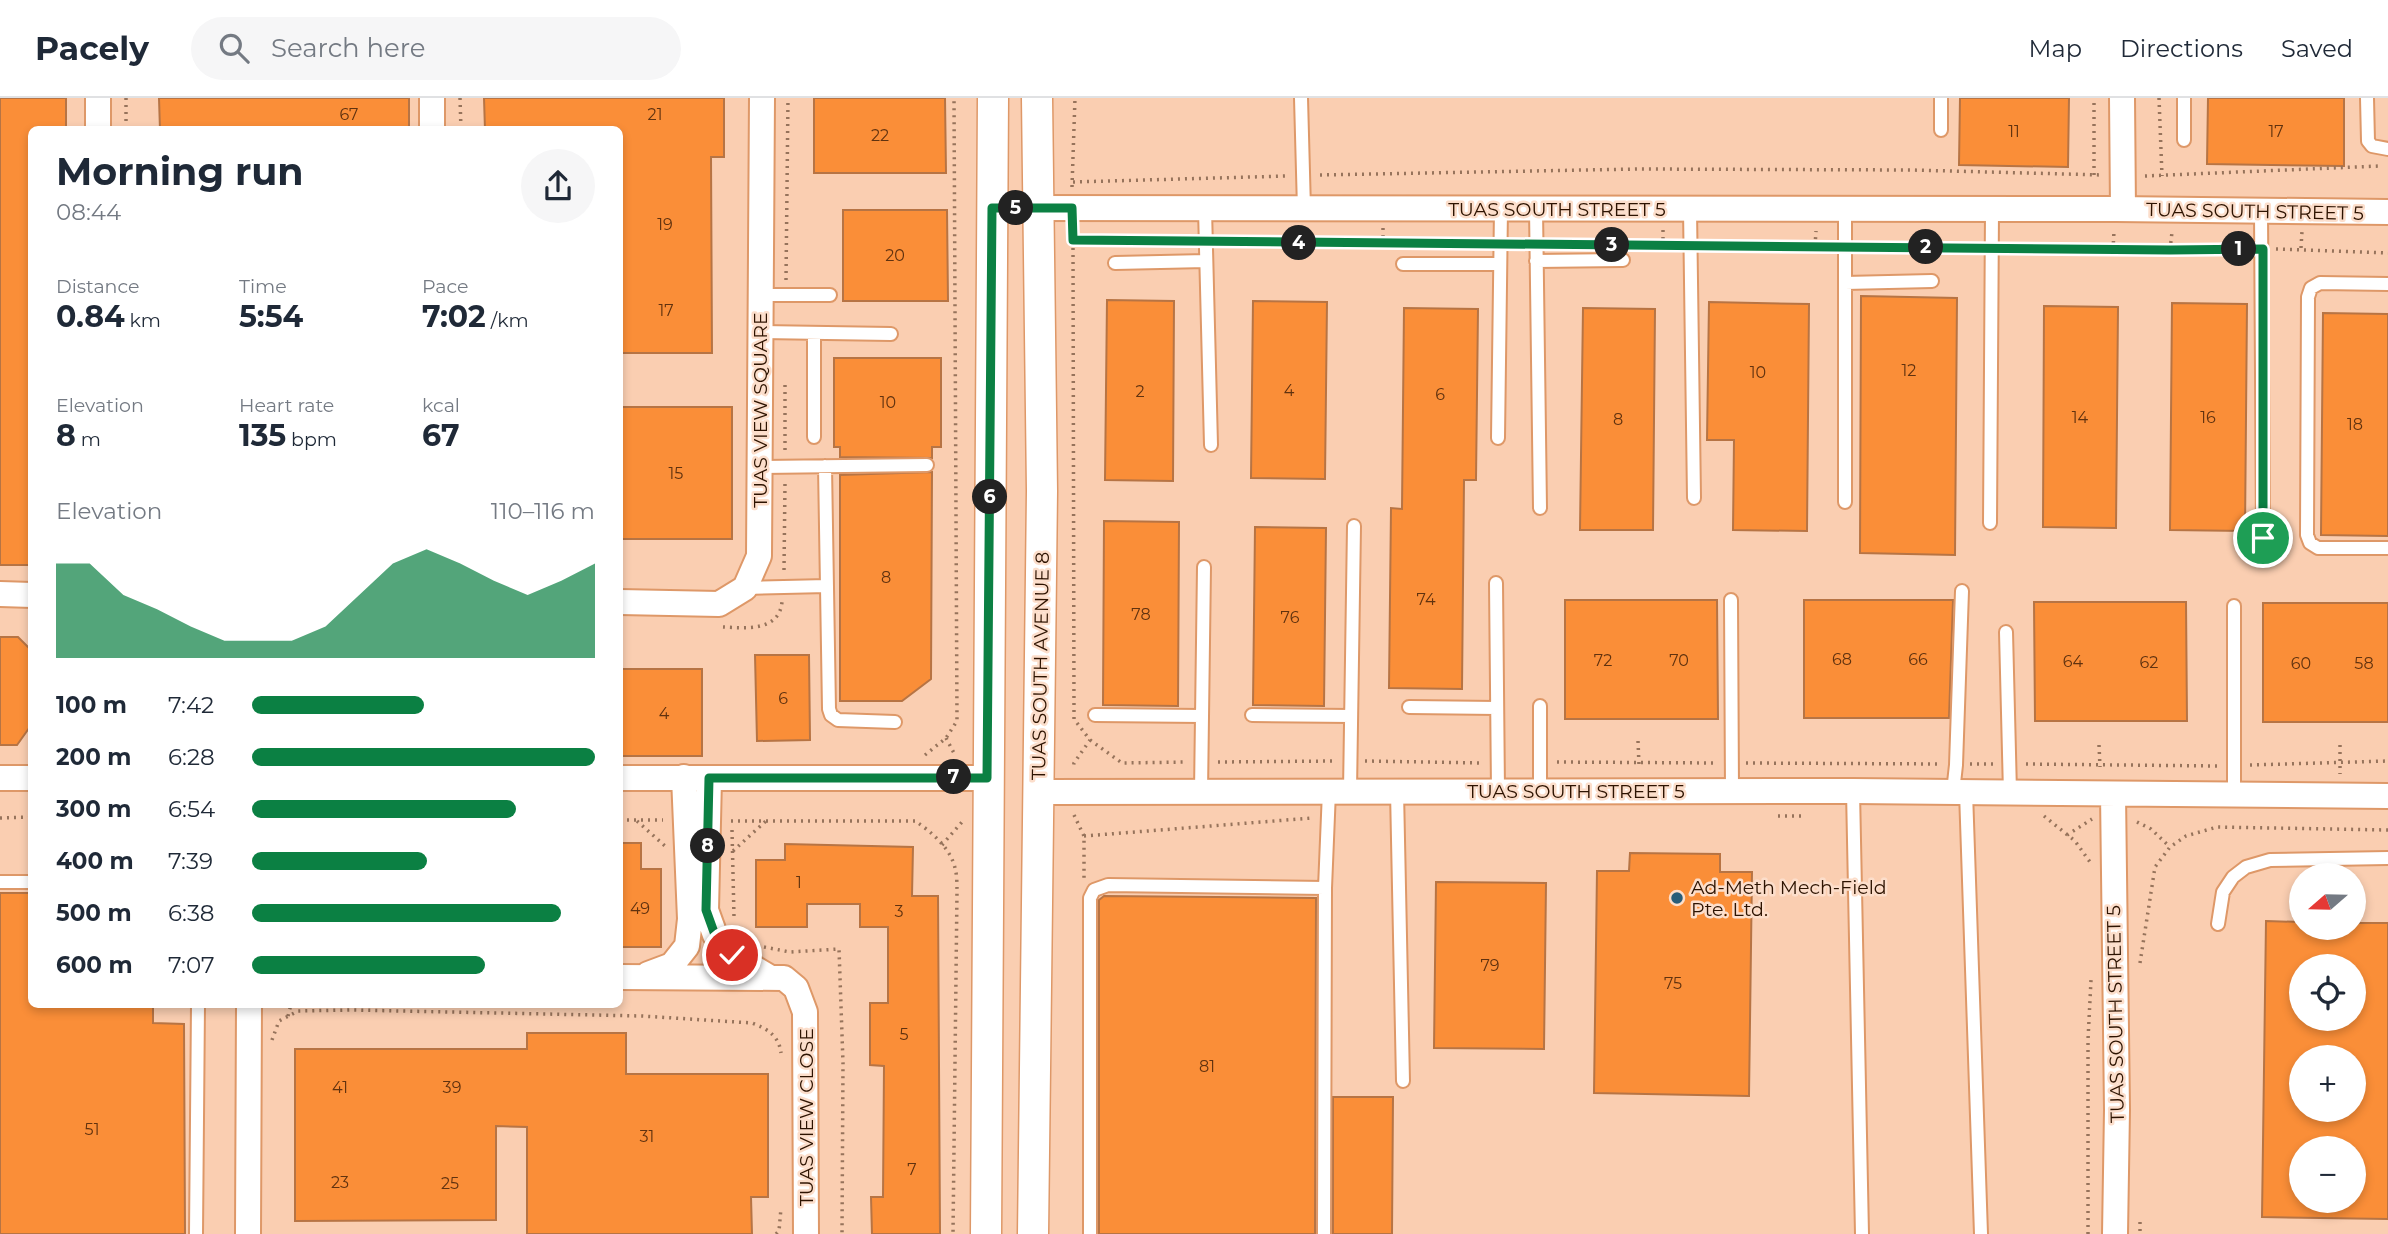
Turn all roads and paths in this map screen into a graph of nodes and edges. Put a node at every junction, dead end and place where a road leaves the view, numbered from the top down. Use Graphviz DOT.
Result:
graph roads {
  1 [pos="98,98"];
  2 [pos="126,98"];
  3 [pos="432,98"];
  4 [pos="460,98"];
  5 [pos="762,98"];
  6 [pos="954,98"];
  7 [pos="993,98"];
  8 [pos="1037,98"];
  9 [pos="1075,98"];
  10 [pos="1301,98"];
  11 [pos="1941,98"];
  12 [pos="2094,98"];
  13 [pos="2122,98"];
  14 [pos="2159,98"];
  15 [pos="2184,98"];
  16 [pos="2367,98"];
  17 [pos="98,126"];
  18 [pos="126,126"];
  19 [pos="432,126"];
  20 [pos="461,126"];
  21 [pos="1941,130"];
  22 [pos="2184,140"];
  23 [pos="2388,149"];
  24 [pos="2388,166"];
  25 [pos="2094,175"];
  26 [pos="1303,176"];
  27 [pos="2122,176"];
  28 [pos="2162,176"];
  29 [pos="1073,182"];
  30 [pos="992,208"];
  31 [pos="1038,208"];
  32 [pos="1072,208"];
  33 [pos="1205,209"];
  34 [pos="1304,209"];
  35 [pos="1501,209"];
  36 [pos="1536,209"];
  37 [pos="1690,209"];
  38 [pos="2123,209"];
  39 [pos="1845,210"];
  40 [pos="1992,211"];
  41 [pos="2261,211"];
  42 [pos="2388,212"];
  43 [pos="1073,240"];
  44 [pos="1205,242"];
  45 [pos="1499,245"];
  46 [pos="1625,245"];
  47 [pos="1691,245"];
  48 [pos="1844,247"];
  49 [pos="1991,248"];
  50 [pos="2263,249"];
  51 [pos="2388,253"];
  52 [pos="1623,260"];
  53 [pos="1206,261"];
  54 [pos="1536,261"];
  55 [pos="1115,263"];
  56 [pos="1403,264"];
  57 [pos="1500,264"];
  58 [pos="1932,281"];
  59 [pos="1845,283"];
  60 [pos="2388,284"];
  61 [pos="761,295"];
  62 [pos="830,295"];
  63 [pos="761,332"];
  64 [pos="814,333"];
  65 [pos="891,334"];
  66 [pos="814,437"];
  67 [pos="1498,438"];
  68 [pos="1211,445"];
  69 [pos="927,465"];
  70 [pos="825,466"];
  71 [pos="760,467"];
  72 [pos="1694,498"];
  73 [pos="1845,502"];
  74 [pos="1540,508"];
  75 [pos="1990,523"];
  76 [pos="1354,526"];
  77 [pos="2263,538"];
  78 [pos="2388,548"];
  79 [pos="1203,567"];
  80 [pos="1496,583"];
  81 [pos="827,586"];
  82 [pos="745,588"];
  83 [pos="1962,591"];
  84 [pos="0,594"];
  85 [pos="28,595"];
  86 [pos="1731,600"];
  87 [pos="623,602"];
  88 [pos="2234,606"];
  89 [pos="2006,632"];
  90 [pos="1540,706"];
  91 [pos="1409,707"];
  92 [pos="1497,708"];
  93 [pos="1095,715"];
  94 [pos="1252,715"];
  95 [pos="1202,716"];
  96 [pos="1351,716"];
  97 [pos="895,722"];
  98 [pos="946,738"];
  99 [pos="1090,740"];
  100 [pos="1638,741"];
  101 [pos="2340,745"];
  102 [pos="1350,761"];
  103 [pos="2388,761"];
  104 [pos="1203,762"];
  105 [pos="1540,762"];
  106 [pos="1639,762"];
  107 [pos="1732,763"];
  108 [pos="2341,763"];
  109 [pos="1497,764"];
  110 [pos="2010,764"];
  111 [pos="1956,765"];
  112 [pos="2234,766"];
  113 [pos="0,778"];
  114 [pos="28,778"];
  115 [pos="623,778"];
  116 [pos="684,778"];
  117 [pos="709,778"];
  118 [pos="987,778"];
  119 [pos="1340,791"];
  120 [pos="1397,791"];
  121 [pos="1498,791"];
  122 [pos="1540,791"];
  123 [pos="1640,791"];
  124 [pos="1732,791"];
  125 [pos="1039,792"];
  126 [pos="1201,792"];
  127 [pos="1960,792"];
  128 [pos="1072,793"];
  129 [pos="2010,793"];
  130 [pos="2113,794"];
  131 [pos="2234,795"];
  132 [pos="2340,795"];
  133 [pos="2388,796"];
  134 [pos="1853,803"];
  135 [pos="2042,814"];
  136 [pos="1766,816"];
  137 [pos="28,817"];
  138 [pos="1328,817"];
  139 [pos="0,818"];
  140 [pos="623,820"];
  141 [pos="636,820"];
  142 [pos="767,820"];
  143 [pos="688,821"];
  144 [pos="2388,830"];
  145 [pos="1084,836"];
  146 [pos="733,851"];
  147 [pos="2388,859"];
  148 [pos="2095,869"];
  149 [pos="0,882"];
  150 [pos="28,882"];
  151 [pos="1325,888"];
  152 [pos="2218,924"];
  153 [pos="2138,971"];
  154 [pos="2091,974"];
  155 [pos="630,977"];
  156 [pos="771,978"];
  157 [pos="198,1008"];
  158 [pos="250,1008"];
  159 [pos="290,1008"];
  160 [pos="781,1055"];
  161 [pos="1403,1081"];
  162 [pos="782,1199"];
  163 [pos="2140,1220"];
  164 [pos="196,1234"];
  165 [pos="248,1234"];
  166 [pos="776,1234"];
  167 [pos="806,1234"];
  168 [pos="953,1234"];
  169 [pos="986,1234"];
  170 [pos="1032,1234"];
  171 [pos="1090,1234"];
  172 [pos="1324,1234"];
  173 [pos="1862,1234"];
  174 [pos="1981,1234"];
  175 [pos="2088,1234"];
  176 [pos="2115,1234"];
  177 [pos="2140,1234"];
  1 -- 17 [label="street"];
  2 -- 18 [label="path"];
  3 -- 19 [label="street"];
  4 -- 20 [label="path"];
  5 -- 61 [label="street, TUAS VIEW SQUARE"];
  6 -- 98 [label="path"];
  7 -- 30 [label="street"];
  8 -- 31 [label="street, TUAS SOUTH AVENUE 8"];
  9 -- 29 [label="path"];
  10 -- 26 [label="lane"];
  11 -- 21 [label="lane"];
  12 -- 25 [label="path"];
  13 -- 27 [label="street, TUAS SOUTH STREET 5"];
  14 -- 28 [label="path"];
  15 -- 22 [label="lane"];
  16 -- 23 [label="lane"];
  24 -- 28 [label="path"];
  25 -- 26 [label="path"];
  25 -- 27 [label="path"];
  26 -- 29 [label="path"];
  26 -- 34 [label="lane"];
  27 -- 28 [label="path"];
  27 -- 38 [label="street, TUAS SOUTH STREET 5"];
  29 -- 32 [label="path"];
  30 -- 31 [label="street, TUAS SOUTH STREET 5"];
  30 -- 118 [label="street"];
  31 -- 32 [label="street, TUAS SOUTH STREET 5"];
  31 -- 125 [label="street, TUAS SOUTH AVENUE 8"];
  32 -- 33 [label="street, TUAS SOUTH STREET 5"];
  32 -- 43 [label="path"];
  33 -- 34 [label="street, TUAS SOUTH STREET 5"];
  33 -- 44 [label="lane"];
  34 -- 35 [label="street, TUAS SOUTH STREET 5"];
  35 -- 36 [label="street, TUAS SOUTH STREET 5"];
  35 -- 45 [label="lane"];
  36 -- 37 [label="street, TUAS SOUTH STREET 5"];
  36 -- 54 [label="lane"];
  37 -- 39 [label="street, TUAS SOUTH STREET 5"];
  37 -- 47 [label="lane"];
  38 -- 40 [label="street, TUAS SOUTH STREET 5"];
  38 -- 41 [label="street, TUAS SOUTH STREET 5"];
  39 -- 40 [label="street, TUAS SOUTH STREET 5"];
  39 -- 48 [label="lane"];
  40 -- 49 [label="lane"];
  41 -- 42 [label="street, TUAS SOUTH STREET 5"];
  41 -- 50 [label="lane"];
  43 -- 44 [label="path"];
  43 -- 99 [label="path"];
  44 -- 45 [label="path"];
  44 -- 53 [label="lane"];
  45 -- 57 [label="lane"];
  46 -- 47 [label="path"];
  47 -- 48 [label="path"];
  47 -- 72 [label="lane"];
  48 -- 49 [label="path"];
  48 -- 59 [label="lane"];
  49 -- 50 [label="path"];
  49 -- 75 [label="lane"];
  50 -- 51 [label="path"];
  50 -- 77 [label="lane"];
  52 -- 54 [label="lane"];
  53 -- 55 [label="lane"];
  53 -- 68 [label="lane"];
  54 -- 74 [label="lane"];
  56 -- 57 [label="lane"];
  57 -- 67 [label="lane"];
  58 -- 59 [label="lane"];
  59 -- 73 [label="lane"];
  60 -- 78 [label="lane"];
  61 -- 62 [label="lane"];
  61 -- 63 [label="street, TUAS VIEW SQUARE"];
  63 -- 64 [label="lane"];
  63 -- 71 [label="street, TUAS VIEW SQUARE"];
  64 -- 65 [label="lane"];
  64 -- 66 [label="lane"];
  69 -- 70 [label="lane"];
  70 -- 71 [label="lane"];
  70 -- 81 [label="lane"];
  71 -- 82 [label="street, TUAS VIEW SQUARE"];
  76 -- 96 [label="lane"];
  79 -- 95 [label="lane"];
  80 -- 92 [label="lane"];
  81 -- 82 [label="lane"];
  81 -- 97 [label="lane"];
  82 -- 87 [label="street"];
  83 -- 111 [label="lane"];
  84 -- 85 [label="street"];
  86 -- 107 [label="lane"];
  88 -- 112 [label="lane"];
  89 -- 110 [label="lane"];
  90 -- 105 [label="lane"];
  91 -- 92 [label="lane"];
  92 -- 109 [label="lane"];
  93 -- 95 [label="lane"];
  94 -- 96 [label="lane"];
  95 -- 104 [label="lane"];
  96 -- 102 [label="lane"];
  99 -- 104 [label="path"];
  99 -- 128 [label="path"];
  100 -- 106 [label="path"];
  101 -- 108 [label="path"];
  102 -- 104 [label="path"];
  102 -- 109 [label="path"];
  102 -- 119 [label="lane"];
  103 -- 108 [label="path"];
  104 -- 126 [label="lane"];
  105 -- 106 [label="path"];
  105 -- 122 [label="lane"];
  106 -- 107 [label="path"];
  106 -- 123 [label="path"];
  107 -- 111 [label="path"];
  107 -- 124 [label="lane"];
  108 -- 112 [label="path"];
  108 -- 132 [label="path"];
  109 -- 121 [label="lane"];
  110 -- 111 [label="path"];
  110 -- 112 [label="path"];
  110 -- 129 [label="lane"];
  111 -- 127 [label="lane"];
  112 -- 131 [label="lane"];
  113 -- 114 [label="street"];
  115 -- 116 [label="street"];
  116 -- 117 [label="street"];
  116 -- 143 [label="street, TUAS VIEW CLOSE"];
  117 -- 118 [label="street"];
  117 -- 143 [label="street, TUAS VIEW CLOSE"];
  118 -- 169 [label="street"];
  119 -- 120 [label="street, TUAS SOUTH STREET 5"];
  119 -- 126 [label="street, TUAS SOUTH STREET 5"];
  119 -- 138 [label="lane"];
  120 -- 121 [label="street, TUAS SOUTH STREET 5"];
  120 -- 161 [label="lane"];
  121 -- 122 [label="street, TUAS SOUTH STREET 5"];
  122 -- 123 [label="street, TUAS SOUTH STREET 5"];
  123 -- 124 [label="street, TUAS SOUTH STREET 5"];
  124 -- 134 [label="street, TUAS SOUTH STREET 5"];
  125 -- 128 [label="street, TUAS SOUTH STREET 5"];
  125 -- 170 [label="street, TUAS SOUTH AVENUE 8"];
  126 -- 128 [label="street, TUAS SOUTH STREET 5"];
  127 -- 129 [label="street, TUAS SOUTH STREET 5"];
  127 -- 134 [label="street, TUAS SOUTH STREET 5"];
  127 -- 174 [label="lane"];
  129 -- 130 [label="street, TUAS SOUTH STREET 5"];
  130 -- 131 [label="street, TUAS SOUTH STREET 5"];
  130 -- 176 [label="street, TUAS SOUTH STREET 5"];
  131 -- 132 [label="street, TUAS SOUTH STREET 5"];
  132 -- 133 [label="street, TUAS SOUTH STREET 5"];
  134 -- 136 [label="path"];
  134 -- 173 [label="lane"];
  135 -- 148 [label="path"];
  137 -- 139 [label="path"];
  138 -- 145 [label="path"];
  138 -- 151 [label="lane"];
  140 -- 141 [label="path"];
  141 -- 143 [label="path"];
  141 -- 143 [label="path"];
  142 -- 143 [label="path"];
  142 -- 146 [label="path"];
  142 -- 168 [label="path"];
  143 -- 155 [label="street, TUAS VIEW CLOSE"];
  143 -- 156 [label="street, TUAS VIEW CLOSE"];
  144 -- 153 [label="path"];
  147 -- 152 [label="lane"];
  149 -- 150 [label="lane"];
  151 -- 171 [label="lane"];
  151 -- 172 [label="lane"];
  154 -- 175 [label="path"];
  155 -- 156 [label="street, TUAS VIEW CLOSE"];
  156 -- 167 [label="street, TUAS VIEW CLOSE"];
  157 -- 164 [label="lane"];
  158 -- 165 [label="street"];
  159 -- 160 [label="path"];
  162 -- 166 [label="path"];
  163 -- 177 [label="path"];
}
